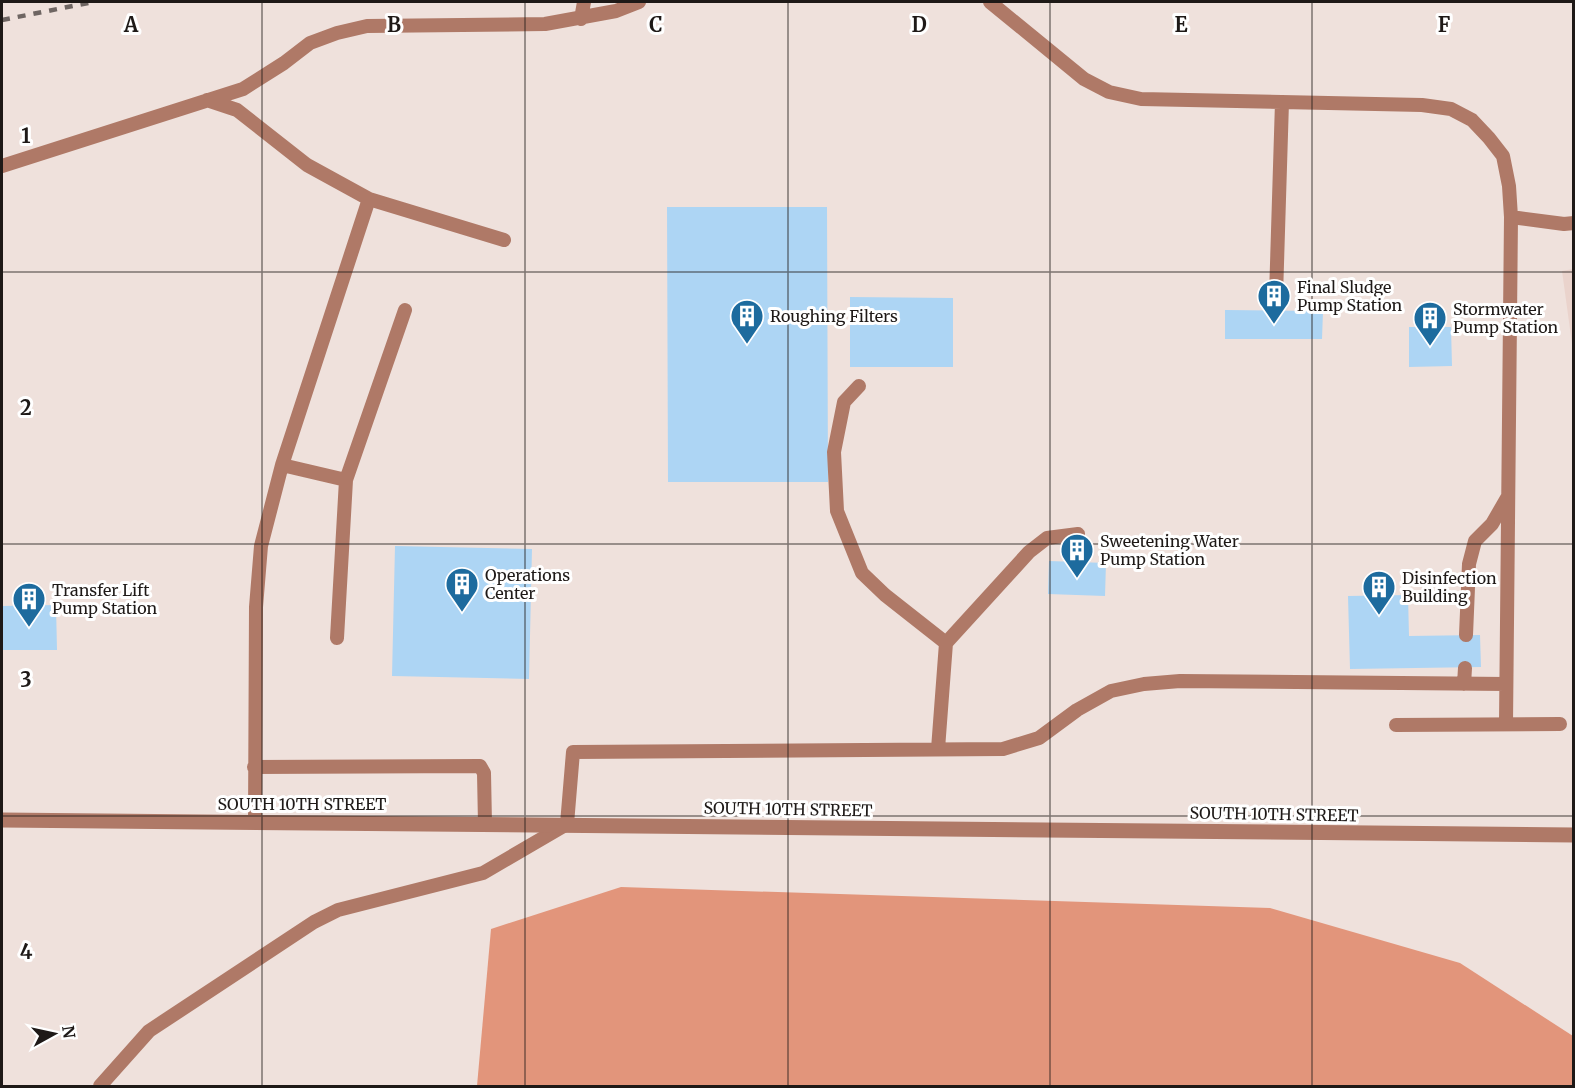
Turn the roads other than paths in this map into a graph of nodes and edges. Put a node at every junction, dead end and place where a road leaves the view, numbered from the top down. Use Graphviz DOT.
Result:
graph roads {
  1 [pos="584,2"];
  2 [pos="639,2"];
  3 [pos="990,2"];
  4 [pos="581,19"];
  5 [pos="207,100"];
  6 [pos="1282,102"];
  7 [pos="2,166"];
  8 [pos="369,199"];
  9 [pos="1511,218"];
  10 [pos="1574,223"];
  11 [pos="504,240"];
  12 [pos="1276,296"];
  13 [pos="405,310"];
  14 [pos="859,386"];
  15 [pos="282,465"];
  16 [pos="346,480"];
  17 [pos="1508,496"];
  18 [pos="1078,534"];
  19 [pos="1466,635"];
  20 [pos="338,638"];
  21 [pos="946,643"];
  22 [pos="1465,668"];
  23 [pos="1464,684"];
  24 [pos="1506,684"];
  25 [pos="1506,724"];
  26 [pos="1560,724"];
  27 [pos="1396,725"];
  28 [pos="938,749"];
  29 [pos="254,767"];
  30 [pos="2,820"];
  31 [pos="255,822"];
  32 [pos="485,824"];
  33 [pos="567,824"];
  34 [pos="1574,836"];
  35 [pos="100,1086"];
  1 -- 4 [label="lane"];
  2 -- 4 [label="lane"];
  3 -- 6 [label="lane"];
  4 -- 5 [label="lane"];
  5 -- 7 [label="lane"];
  5 -- 8 [label="lane"];
  6 -- 9 [label="lane"];
  6 -- 12 [label="lane"];
  8 -- 11 [label="lane"];
  8 -- 15 [label="lane"];
  9 -- 10 [label="lane"];
  9 -- 17 [label="lane"];
  13 -- 16 [label="lane"];
  14 -- 21 [label="lane"];
  15 -- 16 [label="lane"];
  15 -- 29 [label="lane"];
  16 -- 20 [label="lane"];
  17 -- 19 [label="lane"];
  17 -- 24 [label="lane"];
  18 -- 21 [label="lane"];
  21 -- 28 [label="lane"];
  22 -- 23 [label="lane"];
  23 -- 24 [label="lane"];
  23 -- 28 [label="lane"];
  24 -- 25 [label="lane"];
  25 -- 26 [label="lane"];
  25 -- 27 [label="lane"];
  28 -- 33 [label="lane"];
  29 -- 31 [label="lane"];
  29 -- 32 [label="lane"];
  30 -- 31 [label="street, SOUTH 10TH STREET"];
  31 -- 32 [label="street, SOUTH 10TH STREET"];
  32 -- 33 [label="street, SOUTH 10TH STREET"];
  33 -- 34 [label="street, SOUTH 10TH STREET"];
  33 -- 35 [label="lane"];
}
